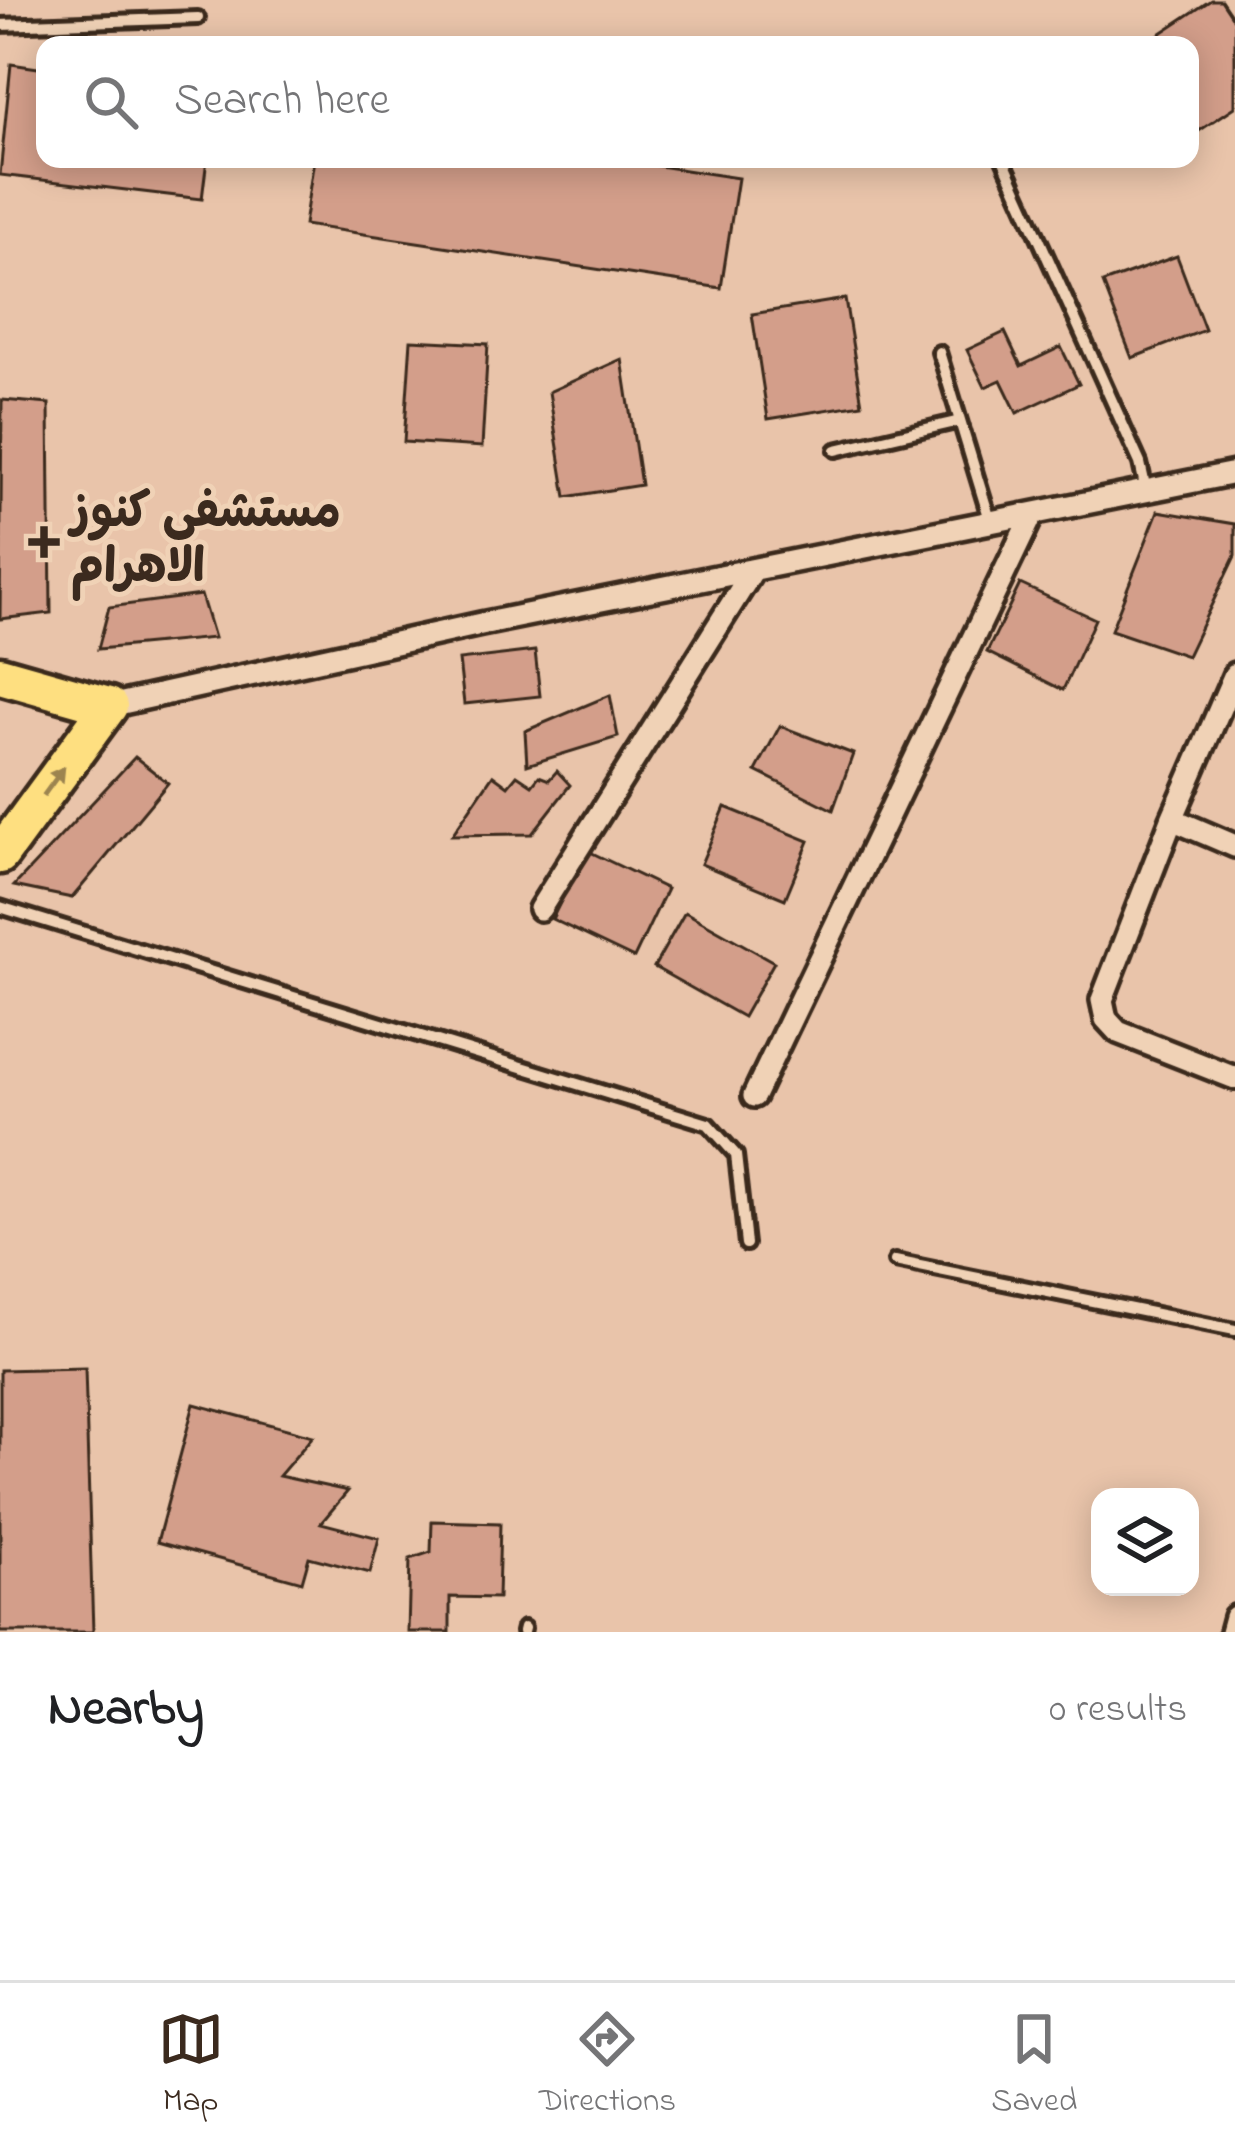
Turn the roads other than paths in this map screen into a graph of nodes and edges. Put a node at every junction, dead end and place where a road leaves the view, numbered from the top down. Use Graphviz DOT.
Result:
graph roads {
  1 [pos="198,18"];
  2 [pos="0,25"];
  3 [pos="1007,168"];
  4 [pos="939,352"];
  5 [pos="960,421"];
  6 [pos="836,450"];
  7 [pos="1235,473"];
  8 [pos="1146,490"];
  9 [pos="1032,515"];
  10 [pos="992,523"];
  11 [pos="753,571"];
  12 [pos="1235,674"];
  13 [pos="0,675"];
  14 [pos="109,706"];
  15 [pos="1172,819"];
  16 [pos="1235,846"];
  17 [pos="0,855"];
  18 [pos="0,907"];
  19 [pos="541,909"];
  20 [pos="1235,1078"];
  21 [pos="754,1096"];
  22 [pos="746,1244"];
  23 [pos="895,1261"];
  24 [pos="1235,1330"];
  25 [pos="1235,1617"];
  26 [pos="1231,1632"];
  1 -- 2 [label="lane"];
  3 -- 8 [label="lane"];
  4 -- 5 [label="lane"];
  5 -- 6 [label="lane"];
  5 -- 10 [label="lane"];
  7 -- 8 [label="street"];
  8 -- 9 [label="street"];
  9 -- 10 [label="street"];
  9 -- 21 [label="street"];
  10 -- 11 [label="street"];
  11 -- 14 [label="street"];
  11 -- 19 [label="street"];
  12 -- 15 [label="street"];
  13 -- 14 [label="highway"];
  17 -- 14 [label="highway, one-way"];
  15 -- 16 [label="street"];
  15 -- 20 [label="street"];
  18 -- 22 [label="lane"];
  23 -- 24 [label="lane"];
  25 -- 26 [label="street"];
}
